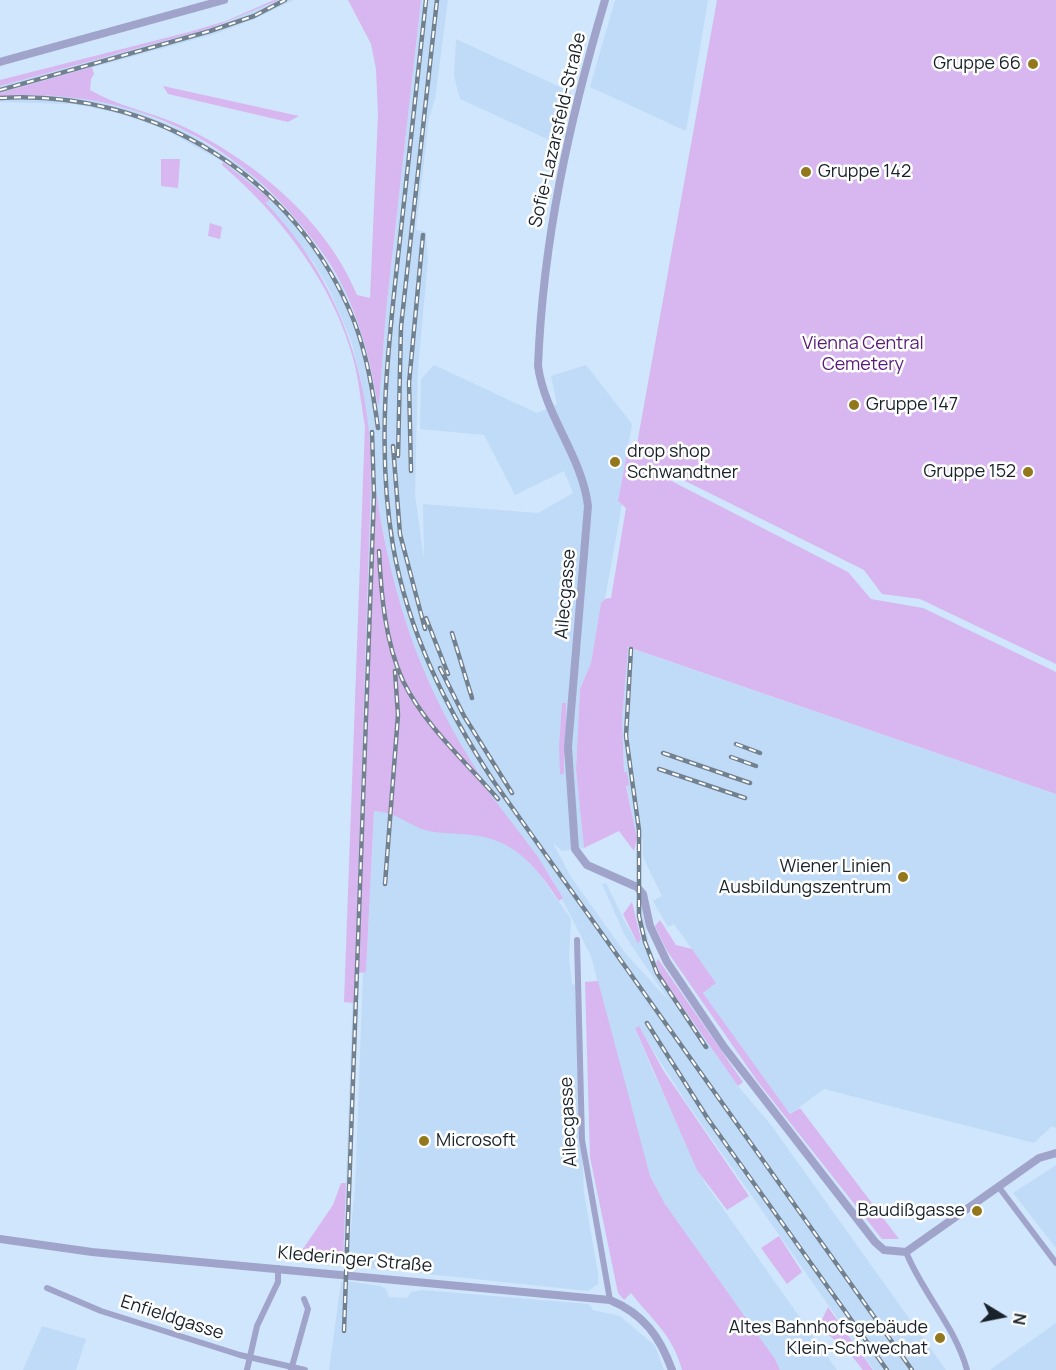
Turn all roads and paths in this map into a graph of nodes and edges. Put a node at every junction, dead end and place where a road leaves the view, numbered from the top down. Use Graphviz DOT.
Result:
graph roads {
  1 [pos="224,0"];
  2 [pos="605,0"];
  3 [pos="0,62"];
  4 [pos="539,339"];
  5 [pos="577,940"];
  6 [pos="1056,1153"];
  7 [pos="998,1186"];
  8 [pos="0,1239"];
  9 [pos="906,1252"];
  10 [pos="1056,1263"];
  11 [pos="278,1268"];
  12 [pos="47,1288"];
  13 [pos="304,1299"];
  14 [pos="610,1300"];
  15 [pos="248,1356"];
  16 [pos="291,1369"];
  17 [pos="247,1370"];
  18 [pos="305,1370"];
  19 [pos="672,1370"];
  20 [pos="968,1370"];
  1 -- 3 [label="street"];
  2 -- 4 [label="street, Sofie-Lazarsfeld-Straße"];
  4 -- 9 [label="street, Ailecgasse"];
  5 -- 14 [label="street, Ailecgasse"];
  6 -- 7 [label="street"];
  7 -- 9 [label="street"];
  7 -- 10 [label="street"];
  8 -- 11 [label="street, Klederinger Straße"];
  9 -- 20 [label="street"];
  11 -- 14 [label="street, Klederinger Straße"];
  11 -- 15 [label="street"];
  12 -- 15 [label="street, Enfieldgasse"];
  13 -- 16 [label="street"];
  14 -- 19 [label="street, Klederinger Straße"];
  15 -- 16 [label="street, Enfieldgasse"];
  15 -- 17 [label="street"];
  16 -- 18 [label="street, Enfieldgasse"];
}
